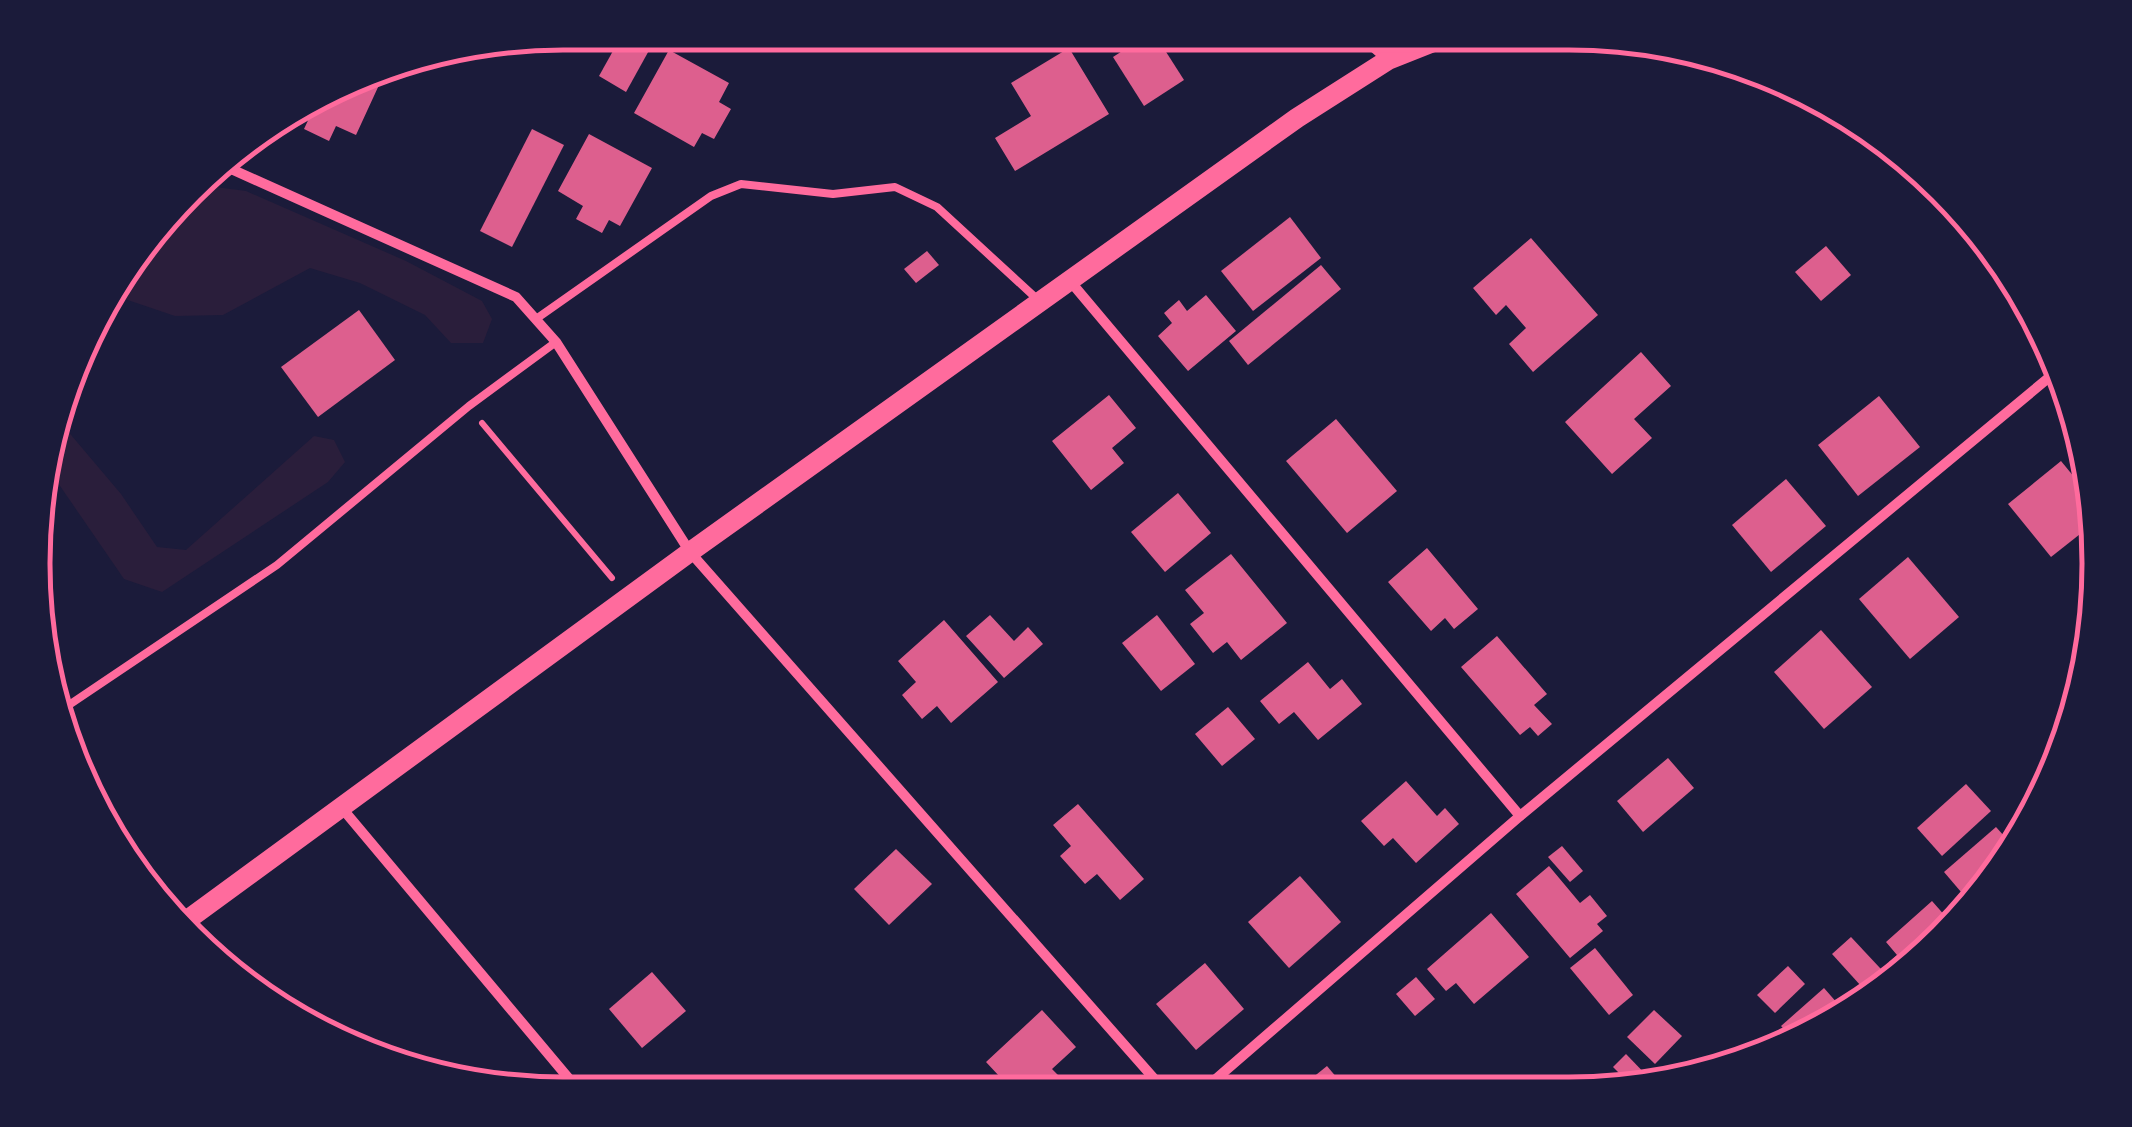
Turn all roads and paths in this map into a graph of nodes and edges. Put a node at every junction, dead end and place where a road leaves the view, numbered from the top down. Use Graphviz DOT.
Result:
graph roads {
  1 [pos="1377,50"];
  2 [pos="1414,50"];
  3 [pos="1388,60"];
  4 [pos="234,170"];
  5 [pos="1070,282"];
  6 [pos="1040,302"];
  7 [pos="536,319"];
  8 [pos="556,342"];
  9 [pos="2048,379"];
  10 [pos="468,406"];
  11 [pos="690,552"];
  12 [pos="628,597"];
  13 [pos="70,705"];
  14 [pos="341,806"];
  15 [pos="1520,816"];
  16 [pos="191,917"];
  17 [pos="568,1077"];
  18 [pos="1153,1077"];
  19 [pos="1218,1077"];
  1 -- 3 [label="street"];
  2 -- 3 [label="main road"];
  3 -- 5 [label="main road"];
  4 -- 7 [label="street"];
  5 -- 6 [label="main road"];
  5 -- 15 [label="street"];
  6 -- 7 [label="lane"];
  6 -- 11 [label="main road"];
  7 -- 8 [label="street"];
  8 -- 10 [label="lane"];
  8 -- 11 [label="street"];
  9 -- 15 [label="street"];
  10 -- 12 [label="path"];
  10 -- 13 [label="lane"];
  11 -- 12 [label="main road"];
  11 -- 18 [label="street"];
  12 -- 14 [label="main road"];
  14 -- 16 [label="main road"];
  14 -- 17 [label="street"];
  15 -- 19 [label="street"];
}
